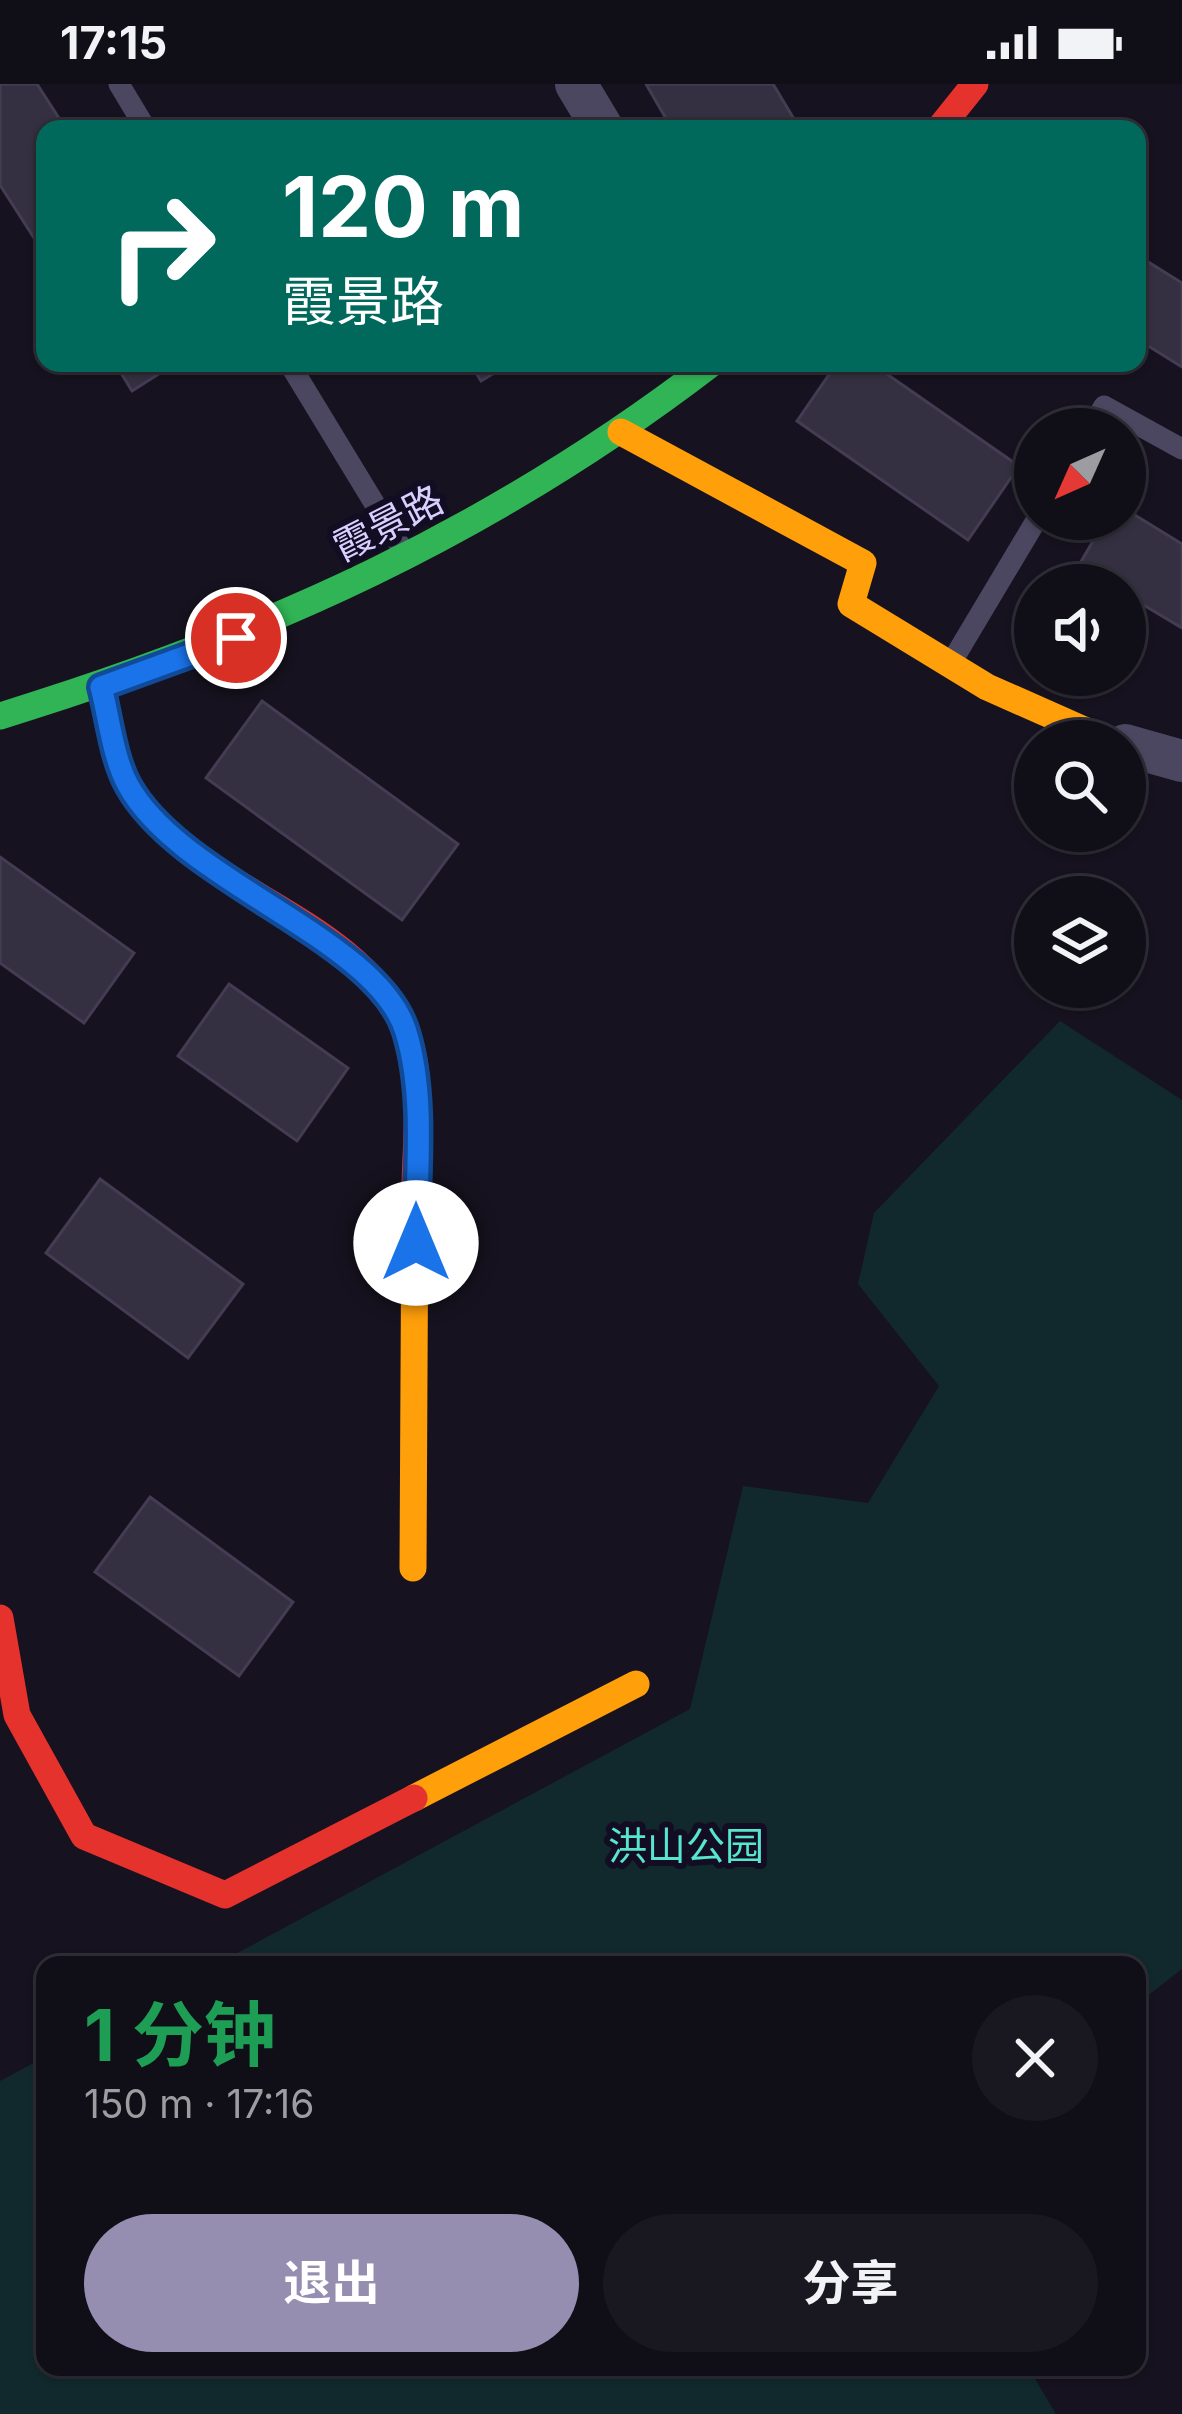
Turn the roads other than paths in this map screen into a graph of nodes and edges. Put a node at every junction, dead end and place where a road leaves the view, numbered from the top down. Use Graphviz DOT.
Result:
graph roads {
  1 [pos="119,84"];
  2 [pos="576,84"];
  3 [pos="975,84"];
  4 [pos="141,120"];
  5 [pos="598,120"];
  6 [pos="946,120"];
  7 [pos="294,372"];
  8 [pos="700,372"];
  9 [pos="1146,429"];
  10 [pos="621,432"];
  11 [pos="1182,449"];
  12 [pos="1024,540"];
  13 [pos="407,557"];
  14 [pos="950,664"];
  15 [pos="101,687"];
  16 [pos="0,716"];
  17 [pos="1062,720"];
  18 [pos="1146,752"];
  19 [pos="1182,761"];
  20 [pos="413,1568"];
  21 [pos="0,1618"];
  22 [pos="637,1684"];
  1 -- 4 [label="lane"];
  2 -- 5 [label="street"];
  3 -- 6 [label="street"];
  7 -- 13 [label="lane"];
  8 -- 10 [label="street, 霞景路"];
  9 -- 11 [label="lane"];
  10 -- 13 [label="street, 霞景路"];
  10 -- 14 [label="street"];
  12 -- 14 [label="lane"];
  13 -- 15 [label="street, 霞景路"];
  14 -- 17 [label="street"];
  15 -- 16 [label="street, 霞景路"];
  15 -- 20 [label="street"];
  18 -- 19 [label="street"];
  21 -- 22 [label="street"];
}
